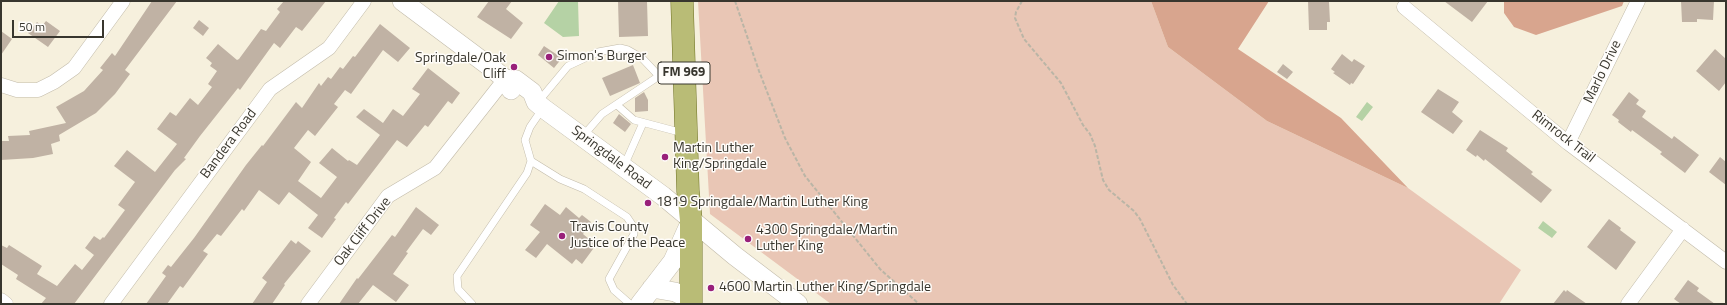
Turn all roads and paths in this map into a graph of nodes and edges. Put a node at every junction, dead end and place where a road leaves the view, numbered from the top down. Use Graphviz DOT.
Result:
graph roads {
  1 [pos="123,1"];
  2 [pos="364,1"];
  3 [pos="402,1"];
  4 [pos="682,1"];
  5 [pos="736,1"];
  6 [pos="1022,1"];
  7 [pos="1638,1"];
  8 [pos="1404,7"];
  9 [pos="684,69"];
  10 [pos="659,76"];
  11 [pos="505,79"];
  12 [pos="1,85"];
  13 [pos="539,104"];
  14 [pos="617,105"];
  15 [pos="643,123"];
  16 [pos="686,133"];
  17 [pos="583,137"];
  18 [pos="1568,143"];
  19 [pos="531,161"];
  20 [pos="623,167"];
  21 [pos="691,220"];
  22 [pos="1683,229"];
  23 [pos="1726,262"];
  24 [pos="652,288"];
  25 [pos="1,300"];
  26 [pos="690,302"];
  27 [pos="6,304"];
  28 [pos="111,304"];
  29 [pos="308,304"];
  30 [pos="472,304"];
  31 [pos="630,304"];
  32 [pos="640,304"];
  33 [pos="798,304"];
  34 [pos="920,304"];
  35 [pos="1187,304"];
  36 [pos="1628,304"];
  1 -- 12 [label="street"];
  2 -- 28 [label="street, Bandera Road"];
  3 -- 11 [label="main road, Springdale Road"];
  4 -- 9 [label="main road, FM 969"];
  5 -- 34 [label="path"];
  6 -- 35 [label="path"];
  7 -- 18 [label="street, Marlo Drive"];
  8 -- 18 [label="street, Rimrock Trail"];
  9 -- 10 [label="lane"];
  9 -- 16 [label="main road, FM 969"];
  10 -- 13 [label="lane"];
  10 -- 14 [label="lane"];
  11 -- 13 [label="main road, Springdale Road"];
  11 -- 29 [label="street, Oak Cliff Drive"];
  13 -- 17 [label="main road, Springdale Road"];
  13 -- 19 [label="lane"];
  14 -- 15 [label="lane"];
  14 -- 17 [label="lane"];
  15 -- 16 [label="lane"];
  15 -- 20 [label="lane"];
  16 -- 21 [label="main road, FM 969"];
  17 -- 20 [label="main road, Springdale Road"];
  18 -- 22 [label="street, Rimrock Trail"];
  19 -- 30 [label="lane"];
  19 -- 31 [label="lane"];
  20 -- 21 [label="main road, Springdale Road"];
  21 -- 24 [label="main road"];
  21 -- 26 [label="main road, FM 969"];
  21 -- 33 [label="main road, Springdale Road"];
  22 -- 23 [label="street, Rimrock Trail"];
  22 -- 36 [label="street"];
  24 -- 26 [label="main road"];
  24 -- 32 [label="main road"];
  25 -- 27 [label="street"];
}
